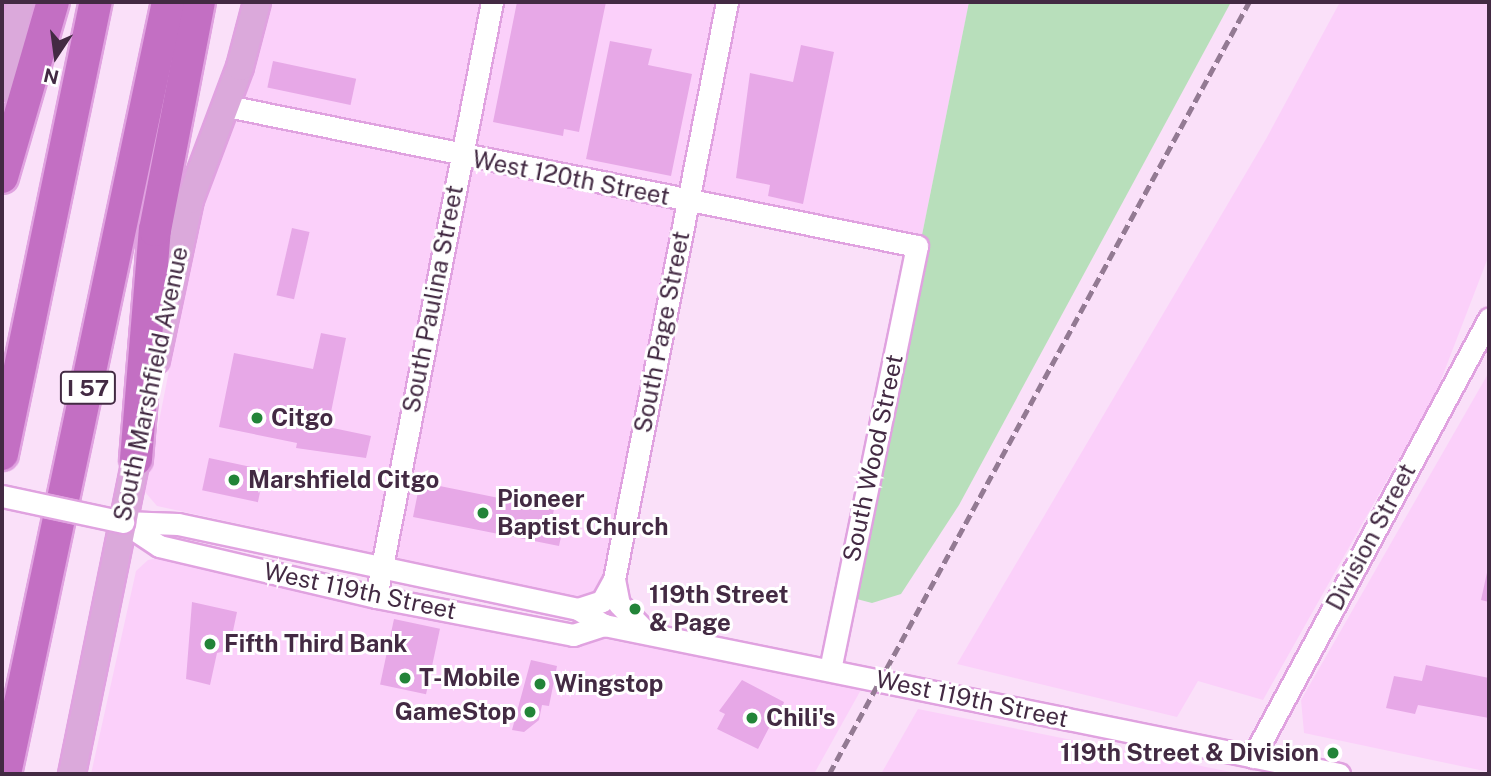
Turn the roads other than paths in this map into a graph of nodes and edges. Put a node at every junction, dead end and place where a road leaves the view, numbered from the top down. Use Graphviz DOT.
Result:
graph roads {
  1 [pos="53,2"];
  2 [pos="96,2"];
  3 [pos="168,2"];
  4 [pos="199,2"];
  5 [pos="257,2"];
  6 [pos="492,2"];
  7 [pos="727,2"];
  8 [pos="12,17"];
  9 [pos="2,87"];
  10 [pos="227,106"];
  11 [pos="460,155"];
  12 [pos="2,177"];
  13 [pos="687,201"];
  14 [pos="917,246"];
  15 [pos="1489,318"];
  16 [pos="2,454"];
  17 [pos="136,459"];
  18 [pos="2,496"];
  19 [pos="123,522"];
  20 [pos="381,568"];
  21 [pos="614,579"];
  22 [pos="376,597"];
  23 [pos="578,610"];
  24 [pos="604,625"];
  25 [pos="647,633"];
  26 [pos="830,670"];
  27 [pos="1253,757"];
  28 [pos="5,774"];
  29 [pos="72,774"];
  30 [pos="1339,774"];
  1 -- 12 [label="highway"];
  2 -- 16 [label="highway"];
  3 -- 28 [label="highway, I 57"];
  4 -- 17 [label="highway"];
  5 -- 10 [label="main road, South Marshfield Avenue"];
  6 -- 11 [label="street, South Paulina Street"];
  7 -- 13 [label="street, South Page Street"];
  8 -- 9 [label="main road"];
  10 -- 11 [label="street, West 120th Street"];
  10 -- 17 [label="main road, South Marshfield Avenue"];
  11 -- 13 [label="street, West 120th Street"];
  11 -- 20 [label="street, South Paulina Street"];
  13 -- 14 [label="street, West 120th Street"];
  13 -- 21 [label="street, South Page Street"];
  14 -- 26 [label="street, South Wood Street"];
  15 -- 27 [label="street, Division Street"];
  17 -- 19 [label="main road, South Marshfield Avenue"];
  18 -- 19 [label="street, West 119th Street, bridge"];
  19 -- 20 [label="street, West 119th Street"];
  19 -- 22 [label="street, West 119th Street"];
  19 -- 29 [label="main road, South Marshfield Avenue"];
  20 -- 22 [label="street, South Paulina Street"];
  20 -- 23 [label="street, West 119th Street"];
  21 -- 23 [label="street, South Page Street"];
  21 -- 25 [label="street"];
  22 -- 24 [label="street, West 119th Street"];
  23 -- 24 [label="street, West 119th Street"];
  24 -- 25 [label="street, West 119th Street"];
  25 -- 26 [label="street, West 119th Street"];
  26 -- 27 [label="street, West 119th Street"];
  27 -- 30 [label="street, West 119th Street"];
}
